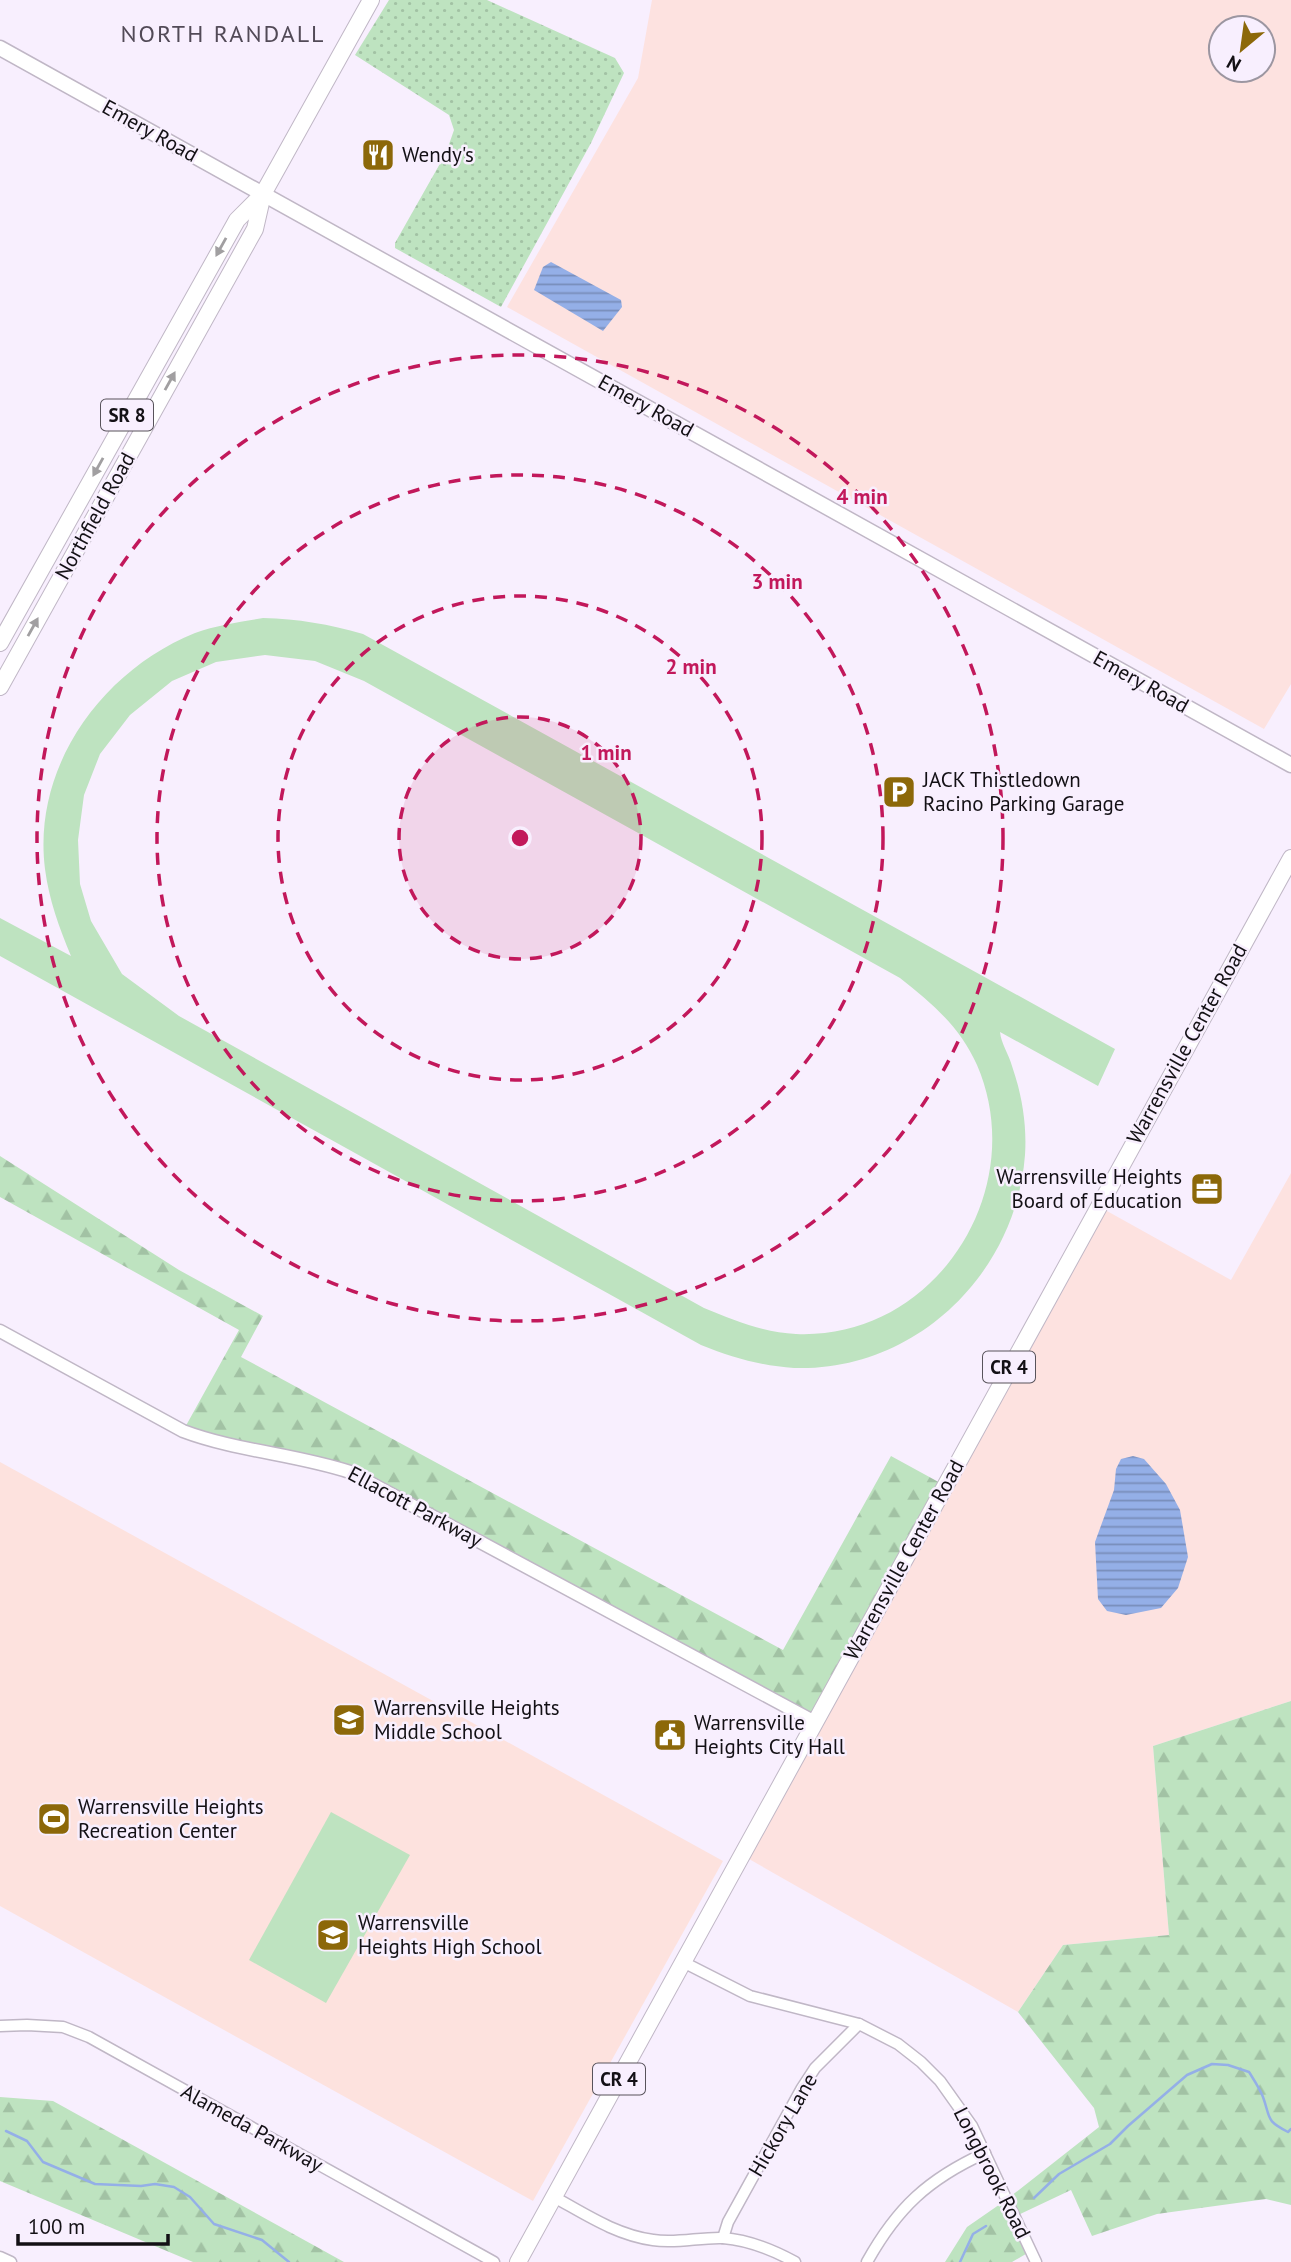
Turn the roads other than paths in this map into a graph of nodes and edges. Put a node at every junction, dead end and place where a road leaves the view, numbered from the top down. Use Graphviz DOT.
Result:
graph roads {
  1 [pos="370,0"];
  2 [pos="0,48"];
  3 [pos="263,194"];
  4 [pos="168,341"];
  5 [pos="187,351"];
  6 [pos="73,512"];
  7 [pos="92,522"];
  8 [pos="0,643"];
  9 [pos="1,682"];
  10 [pos="1291,765"];
  11 [pos="1291,858"];
  12 [pos="0,1331"];
  13 [pos="815,1722"];
  14 [pos="683,1962"];
  15 [pos="859,2024"];
  16 [pos="0,2026"];
  17 [pos="985,2153"];
  18 [pos="554,2197"];
  19 [pos="723,2238"];
  20 [pos="0,2257"];
  21 [pos="11,2262"];
  22 [pos="494,2262"];
  23 [pos="518,2262"];
  24 [pos="795,2262"];
  25 [pos="867,2262"];
  26 [pos="1036,2262"];
  1 -- 3 [label="main road, Northfield Road / SR 8"];
  2 -- 3 [label="main road, Emery Road"];
  3 -- 4 [label="main road, Northfield Road / SR 8, one-way"];
  3 -- 5 [label="main road, Northfield Road / SR 8"];
  3 -- 10 [label="main road, Emery Road"];
  4 -- 5 [label="main road"];
  4 -- 6 [label="main road, Northfield Road / SR 8, one-way"];
  7 -- 5 [label="main road, Northfield Road / SR 8, one-way"];
  6 -- 7 [label="main road"];
  6 -- 8 [label="main road, Northfield Road / SR 8"];
  9 -- 7 [label="main road, Northfield Road / SR 8, one-way"];
  11 -- 13 [label="main road, Warrensville Center Road / CR 4"];
  12 -- 13 [label="street, Ellacott Parkway"];
  13 -- 14 [label="main road, Warrensville Center Road / CR 4"];
  14 -- 15 [label="street, Longbrook Road"];
  14 -- 18 [label="main road, Warrensville Center Road / CR 4"];
  15 -- 17 [label="street, Longbrook Road"];
  15 -- 19 [label="street, Hickory Lane"];
  16 -- 22 [label="street, Alameda Parkway"];
  17 -- 25 [label="street"];
  17 -- 26 [label="street, Longbrook Road"];
  18 -- 19 [label="street"];
  18 -- 23 [label="main road, Warrensville Center Road / CR 4"];
  19 -- 24 [label="street"];
  20 -- 21 [label="street"];
}
